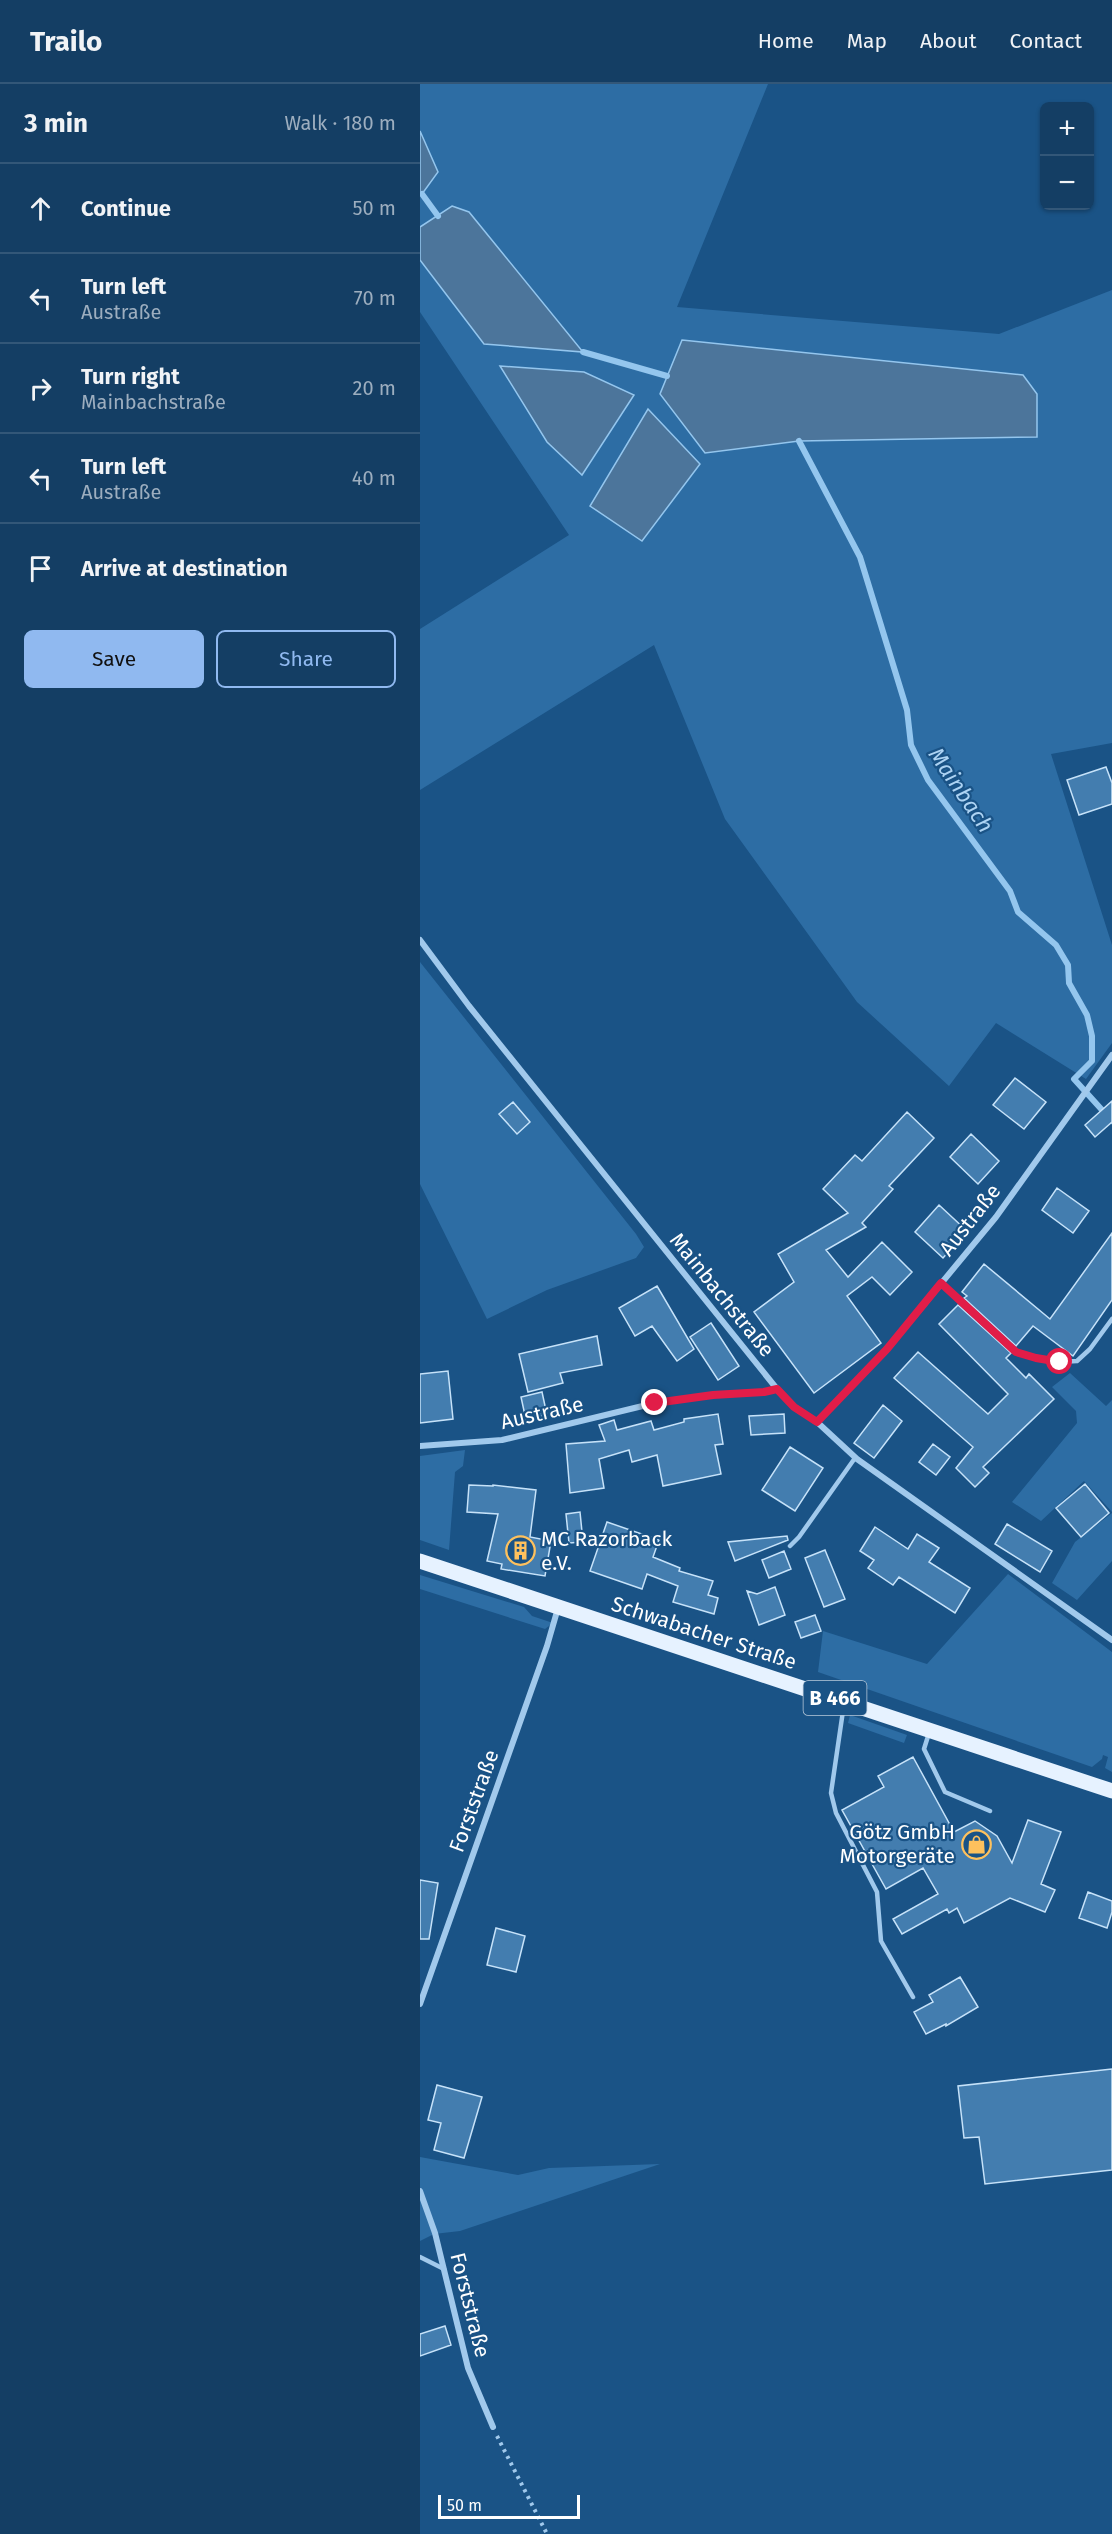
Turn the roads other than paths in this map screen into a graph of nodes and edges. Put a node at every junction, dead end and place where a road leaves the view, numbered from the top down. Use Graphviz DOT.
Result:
graph roads {
  1 [pos="420,940"];
  2 [pos="1112,1055"];
  3 [pos="941,1283"];
  4 [pos="1112,1319"];
  5 [pos="777,1389"];
  6 [pos="817,1422"];
  7 [pos="420,1446"];
  8 [pos="855,1458"];
  9 [pos="790,1546"];
  10 [pos="420,1561"];
  11 [pos="558,1607"];
  12 [pos="1112,1640"];
  13 [pos="844,1701"];
  14 [pos="931,1730"];
  15 [pos="1112,1791"];
  16 [pos="990,1811"];
  17 [pos="913,1997"];
  18 [pos="420,2004"];
  19 [pos="420,2191"];
  20 [pos="420,2257"];
  21 [pos="444,2269"];
  22 [pos="493,2427"];
  1 -- 5 [label="street, Mainbachstraße"];
  2 -- 3 [label="street, Austraße"];
  3 -- 4 [label="lane"];
  3 -- 6 [label="street, Austraße"];
  5 -- 6 [label="street, Mainbachstraße"];
  5 -- 7 [label="street, Austraße"];
  6 -- 8 [label="street, Mainbachstraße"];
  8 -- 9 [label="lane"];
  8 -- 12 [label="street, Mainbachstraße"];
  10 -- 11 [label="main road, Schwabacher Straße / B 466"];
  11 -- 13 [label="main road, Schwabacher Straße / B 466"];
  11 -- 18 [label="street, Forststraße"];
  13 -- 14 [label="main road, Schwabacher Straße / B 466"];
  13 -- 17 [label="lane"];
  14 -- 15 [label="main road, Schwabacher Straße / B 466"];
  14 -- 16 [label="lane"];
  19 -- 21 [label="street, Forststraße"];
  20 -- 21 [label="lane"];
  21 -- 22 [label="street, Forststraße"];
}
